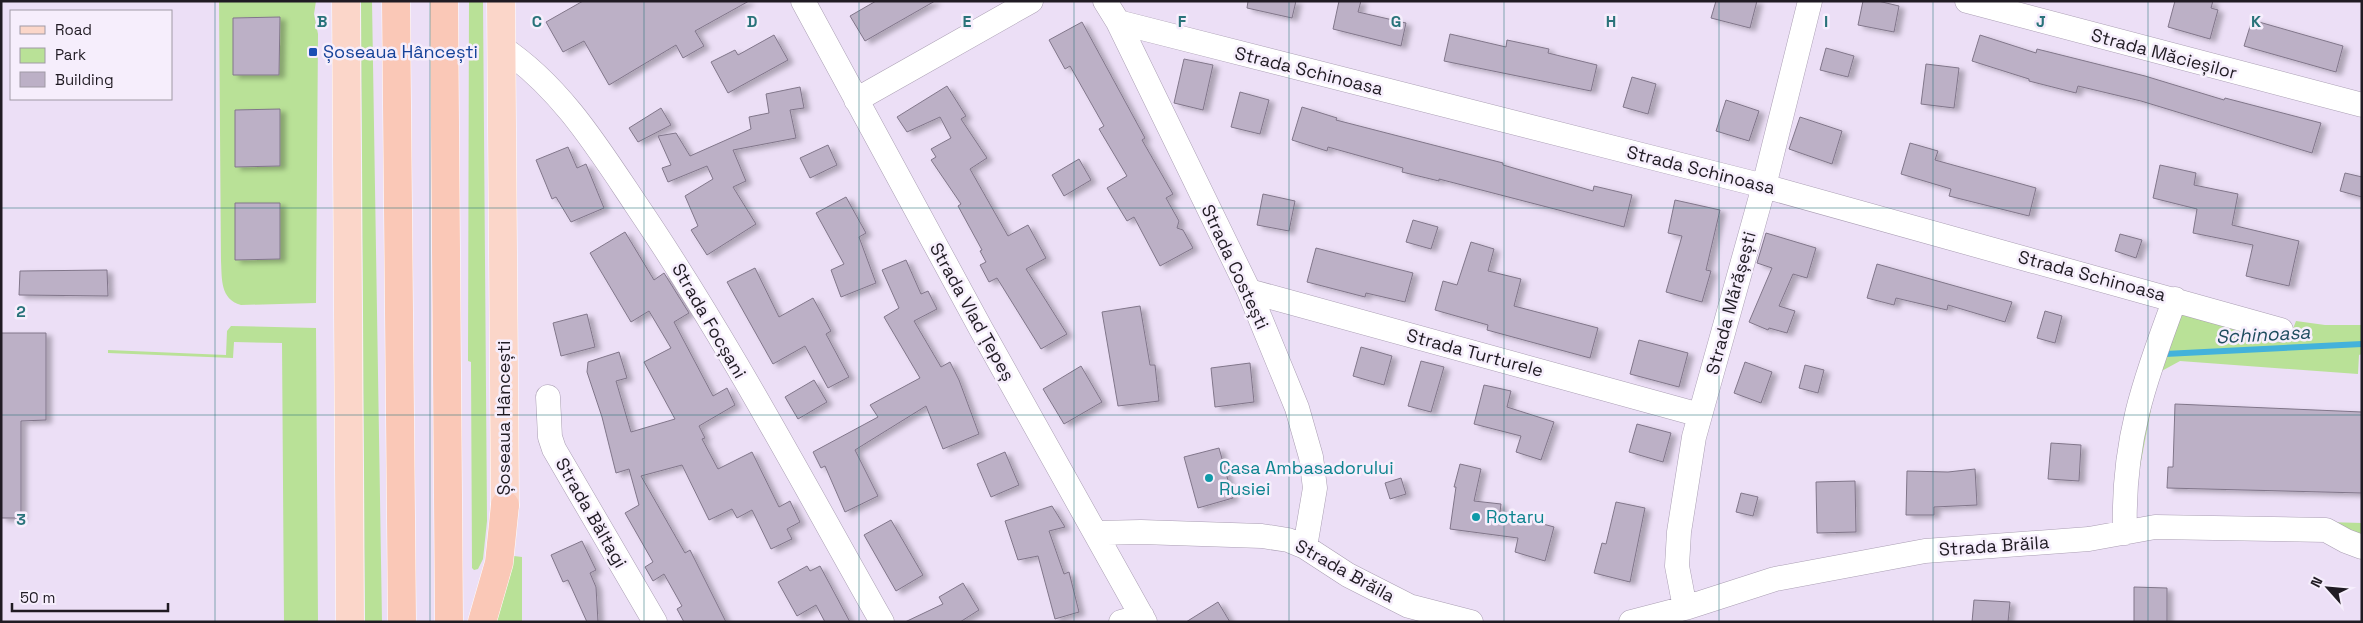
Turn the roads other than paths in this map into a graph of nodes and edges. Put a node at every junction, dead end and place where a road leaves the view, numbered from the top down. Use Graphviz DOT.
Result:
graph roads {
  1 [pos="346,1"];
  2 [pos="396,1"];
  3 [pos="444,1"];
  4 [pos="501,1"];
  5 [pos="803,1"];
  6 [pos="1032,1"];
  7 [pos="1105,1"];
  8 [pos="1810,1"];
  9 [pos="1967,1"];
  10 [pos="1118,22"];
  11 [pos="501,47"];
  12 [pos="856,100"];
  13 [pos="2362,105"];
  14 [pos="1764,186"];
  15 [pos="1249,291"];
  16 [pos="2175,299"];
  17 [pos="2282,330"];
  18 [pos="548,397"];
  19 [pos="1700,415"];
  20 [pos="505,505"];
  21 [pos="1096,533"];
  22 [pos="2125,533"];
  23 [pos="1305,547"];
  24 [pos="2362,547"];
  25 [pos="1685,608"];
  26 [pos="1412,614"];
  27 [pos="1136,620"];
  28 [pos="350,622"];
  29 [pos="402,622"];
  30 [pos="449,622"];
  31 [pos="482,622"];
  32 [pos="655,622"];
  33 [pos="882,622"];
  34 [pos="1471,622"];
  35 [pos="1631,622"];
  1 -- 28 [label="main road"];
  2 -- 29 [label="highway"];
  3 -- 30 [label="highway"];
  4 -- 11 [label="main road, Șoseaua Hâncești"];
  5 -- 12 [label="street, Strada Vlad Țepeș"];
  6 -- 12 [label="street"];
  7 -- 10 [label="street, Strada Costești"];
  8 -- 14 [label="street, Strada Mărășești"];
  9 -- 13 [label="street, Strada Măcieșilor"];
  10 -- 14 [label="street, Strada Schinoasa"];
  10 -- 15 [label="street, Strada Costești"];
  11 -- 20 [label="main road, Șoseaua Hâncești"];
  11 -- 33 [label="street, Strada Focșani"];
  12 -- 21 [label="street, Strada Vlad Țepeș"];
  14 -- 16 [label="street, Strada Schinoasa"];
  14 -- 19 [label="street, Strada Mărășești"];
  15 -- 19 [label="street, Strada Turturele"];
  15 -- 23 [label="street, Strada Costești"];
  16 -- 17 [label="street, Strada Schinoasa"];
  16 -- 22 [label="street"];
  18 -- 32 [label="street, Strada Băltagi"];
  19 -- 25 [label="street, Strada Mărășești"];
  20 -- 31 [label="highway, Șoseaua Hâncești"];
  21 -- 23 [label="street, Strada Brăila"];
  21 -- 27 [label="street, Strada Vlad Țepeș"];
  22 -- 24 [label="street, Strada Brăila"];
  22 -- 25 [label="street, Strada Brăila"];
  23 -- 26 [label="street, Strada Brăila"];
  25 -- 35 [label="street, Strada Brăila"];
  26 -- 34 [label="street, Strada Brăila"];
}
